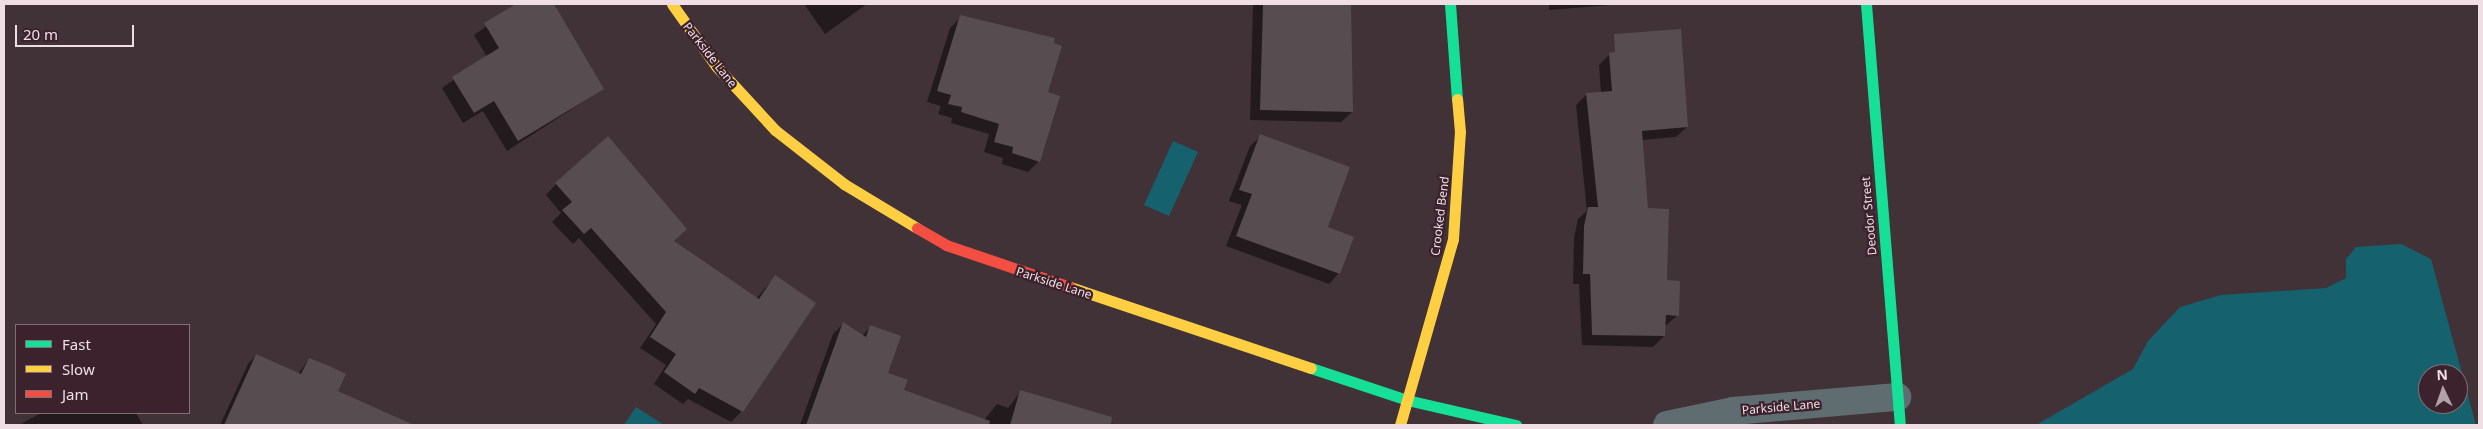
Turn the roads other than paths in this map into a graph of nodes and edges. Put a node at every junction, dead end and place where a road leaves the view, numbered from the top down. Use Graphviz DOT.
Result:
graph roads {
  1 [pos="672,4"];
  2 [pos="1450,4"];
  3 [pos="1866,4"];
  4 [pos="1898,397"];
  5 [pos="1407,400"];
  6 [pos="1400,425"];
  7 [pos="1516,425"];
  8 [pos="1666,425"];
  9 [pos="1900,425"];
  1 -- 5 [label="street, Parkside Lane"];
  2 -- 5 [label="street, Crooked Bend"];
  3 -- 4 [label="street, Deodor Street"];
  4 -- 8 [label="street, Parkside Lane"];
  4 -- 9 [label="street, Deodor Street"];
  5 -- 6 [label="street, Crooked Bend"];
  5 -- 7 [label="street, Parkside Lane"];
}
